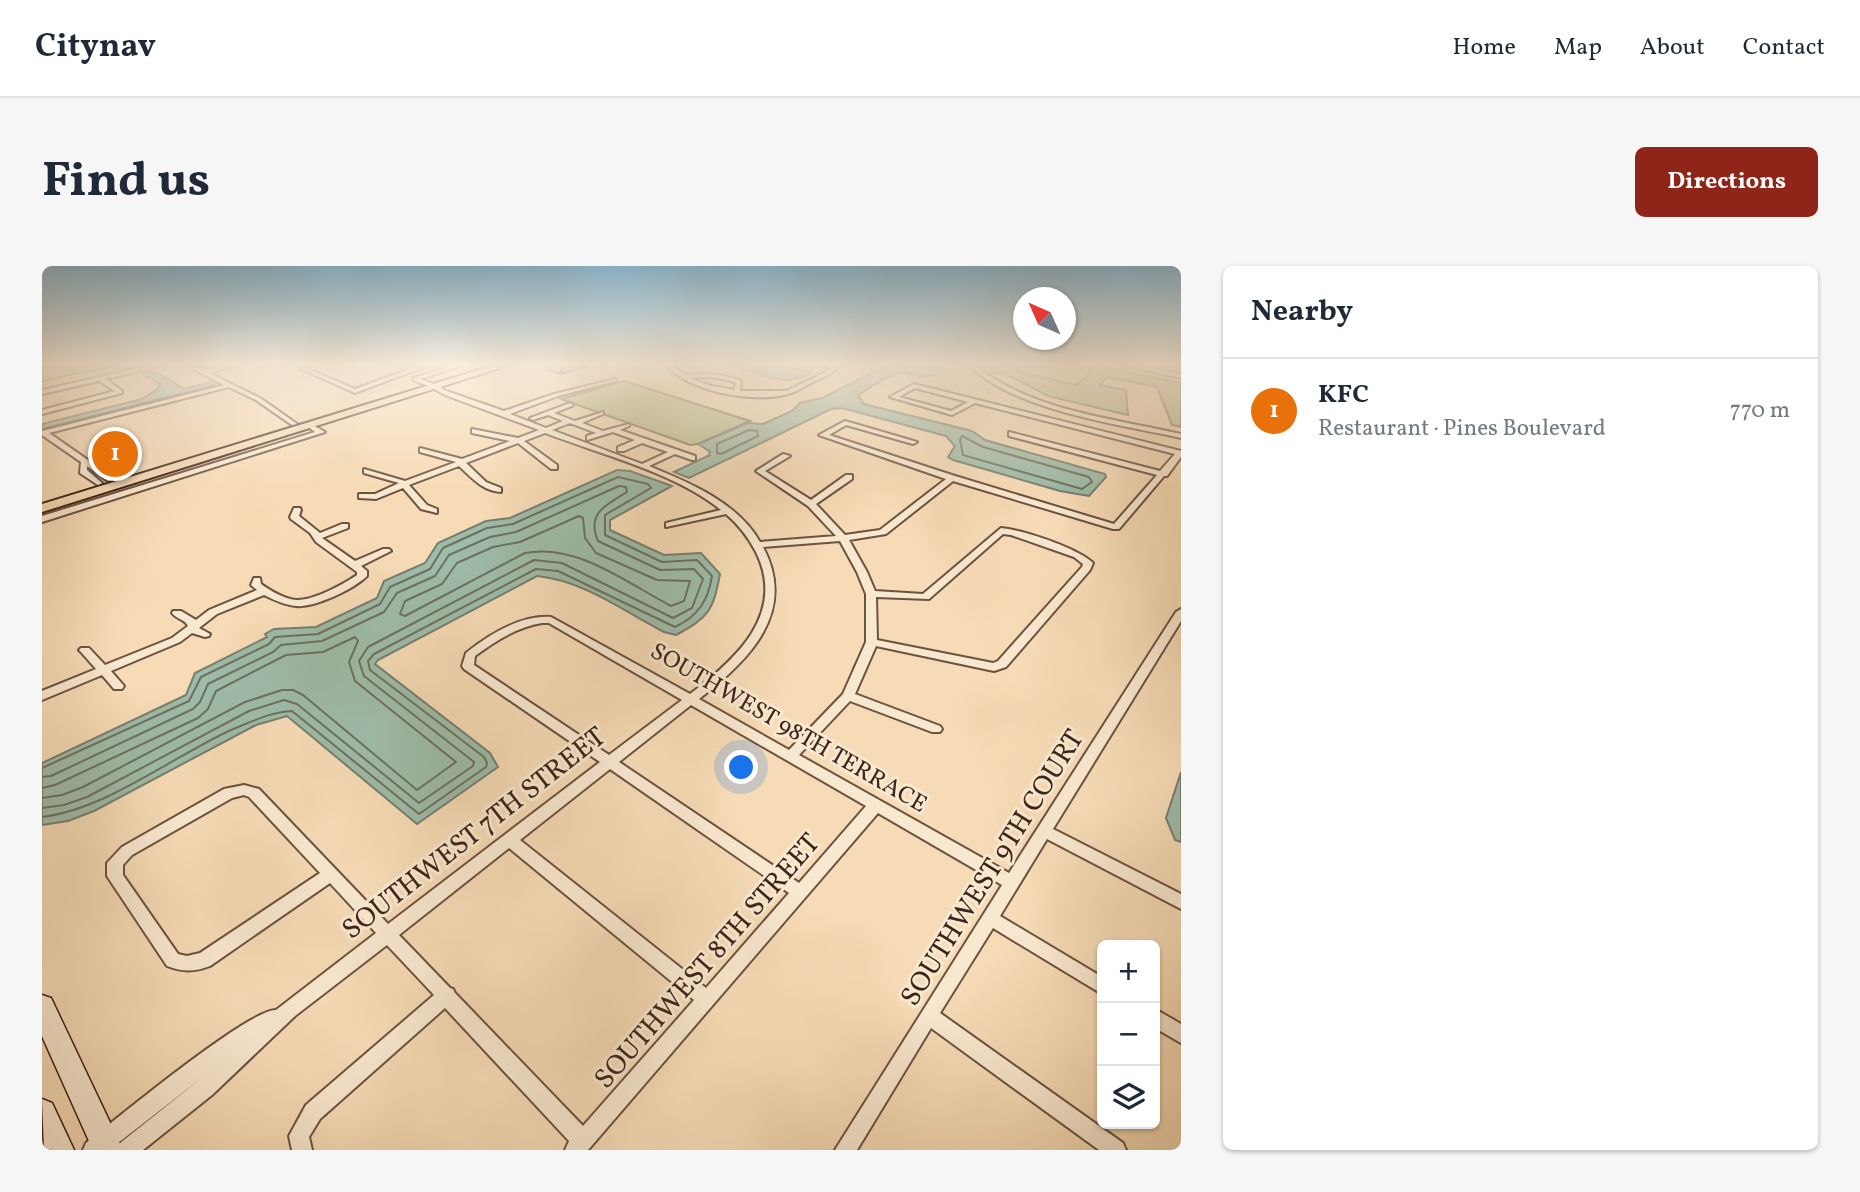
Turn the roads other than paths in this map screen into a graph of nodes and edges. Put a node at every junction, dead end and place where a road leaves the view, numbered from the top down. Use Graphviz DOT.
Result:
graph roads {
  1 [pos="64,406"];
  2 [pos="147,406"];
  3 [pos="271,406"];
  4 [pos="353,406"];
  5 [pos="354,406"];
  6 [pos="482,406"];
  7 [pos="525,406"];
  8 [pos="567,406"];
  9 [pos="927,406"];
  10 [pos="964,406"];
  11 [pos="995,406"];
  12 [pos="1060,406"];
  13 [pos="42,412"];
  14 [pos="548,413"];
  15 [pos="601,413"];
  16 [pos="503,414"];
  17 [pos="1035,416"];
  18 [pos="533,418"];
  19 [pos="573,422"];
  20 [pos="1027,422"];
  21 [pos="845,423"];
  22 [pos="301,424"];
  23 [pos="627,425"];
  24 [pos="1019,428"];
  25 [pos="614,430"];
  26 [pos="475,431"];
  27 [pos="545,431"];
  28 [pos="43,433"];
  29 [pos="602,433"];
  30 [pos="823,435"];
  31 [pos="1181,436"];
  32 [pos="590,438"];
  33 [pos="642,440"];
  34 [pos="520,442"];
  35 [pos="905,446"];
  36 [pos="621,449"];
  37 [pos="423,450"];
  38 [pos="674,452"];
  39 [pos="1180,453"];
  40 [pos="786,456"];
  41 [pos="692,458"];
  42 [pos="462,462"];
  43 [pos="84,463"];
  44 [pos="554,467"];
  45 [pos="642,467"];
  46 [pos="367,471"];
  47 [pos="1164,474"];
  48 [pos="849,477"];
  49 [pos="952,478"];
  50 [pos="404,484"];
  51 [pos="111,486"];
  52 [pos="498,490"];
  53 [pos="362,496"];
  54 [pos="42,504"];
  55 [pos="811,504"];
  56 [pos="297,510"];
  57 [pos="434,511"];
  58 [pos="728,511"];
  59 [pos="42,519"];
  60 [pos="669,525"];
  61 [pos="345,526"];
  62 [pos="317,537"];
  63 [pos="843,538"];
  64 [pos="759,545"];
  65 [pos="386,551"];
  66 [pos="1085,560"];
  67 [pos="358,568"];
  68 [pos="257,580"];
  69 [pos="264,592"];
  70 [pos="871,594"];
  71 [pos="1181,612"];
  72 [pos="177,613"];
  73 [pos="541,618"];
  74 [pos="200,631"];
  75 [pos="1175,634"];
  76 [pos="872,642"];
  77 [pos="85,650"];
  78 [pos="104,672"];
  79 [pos="118,686"];
  80 [pos="42,696"];
  81 [pos="848,696"];
  82 [pos="691,698"];
  83 [pos="936,729"];
  84 [pos="792,755"];
  85 [pos="609,763"];
  86 [pos="876,805"];
  87 [pos="1044,831"];
  88 [pos="510,840"];
  89 [pos="331,874"];
  90 [pos="1011,881"];
  91 [pos="800,892"];
  92 [pos="1181,902"];
  93 [pos="990,918"];
  94 [pos="388,933"];
  95 [pos="187,964"];
  96 [pos="1097,983"];
  97 [pos="447,995"];
  98 [pos="705,999"];
  99 [pos="42,1007"];
  100 [pos="929,1016"];
  101 [pos="1160,1021"];
  102 [pos="1181,1034"];
  103 [pos="42,1113"];
  104 [pos="300,1143"];
  105 [pos="579,1145"];
  106 [pos="108,1148"];
  107 [pos="59,1150"];
  108 [pos="845,1150"];
  109 [pos="1116,1150"];
  1 -- 13 [label="street"];
  2 -- 28 [label="street"];
  3 -- 22 [label="street"];
  4 -- 22 [label="highway"];
  5 -- 22 [label="highway"];
  6 -- 16 [label="street, SOUTHWEST 7TH STREET"];
  7 -- 16 [label="street"];
  8 -- 14 [label="street"];
  9 -- 10 [label="street"];
  11 -- 17 [label="street"];
  12 -- 31 [label="street"];
  14 -- 18 [label="street"];
  14 -- 19 [label="street"];
  15 -- 19 [label="street"];
  16 -- 27 [label="street, SOUTHWEST 7TH STREET"];
  17 -- 20 [label="street"];
  17 -- 39 [label="street"];
  19 -- 27 [label="street"];
  19 -- 29 [label="street"];
  21 -- 30 [label="street"];
  21 -- 35 [label="street"];
  22 -- 51 [label="highway"];
  22 -- 51 [label="highway"];
  22 -- 51 [label="street"];
  23 -- 25 [label="street"];
  24 -- 47 [label="street"];
  25 -- 29 [label="street"];
  25 -- 33 [label="street"];
  26 -- 34 [label="street"];
  27 -- 34 [label="street"];
  27 -- 45 [label="street, SOUTHWEST 7TH STREET"];
  28 -- 43 [label="street"];
  29 -- 32 [label="street"];
  30 -- 49 [label="street"];
  33 -- 36 [label="street"];
  33 -- 38 [label="street"];
  34 -- 42 [label="street"];
  34 -- 44 [label="street"];
  37 -- 42 [label="street"];
  38 -- 41 [label="street"];
  38 -- 45 [label="street"];
  39 -- 47 [label="street"];
  40 -- 55 [label="street"];
  42 -- 50 [label="street"];
  42 -- 52 [label="street"];
  43 -- 51 [label="street"];
  43 -- 51 [label="street"];
  45 -- 58 [label="street, SOUTHWEST 7TH STREET"];
  46 -- 50 [label="street"];
  47 -- 49 [label="street"];
  48 -- 55 [label="street"];
  49 -- 63 [label="street"];
  50 -- 53 [label="street"];
  50 -- 57 [label="street"];
  51 -- 54 [label="highway"];
  51 -- 59 [label="street"];
  55 -- 63 [label="street"];
  56 -- 62 [label="street"];
  58 -- 60 [label="street"];
  58 -- 64 [label="street, SOUTHWEST 7TH STREET"];
  61 -- 62 [label="street"];
  62 -- 67 [label="street"];
  63 -- 64 [label="street"];
  63 -- 70 [label="street"];
  64 -- 82 [label="street, SOUTHWEST 7TH STREET"];
  65 -- 67 [label="street"];
  66 -- 70 [label="street"];
  66 -- 76 [label="street"];
  67 -- 69 [label="street"];
  68 -- 69 [label="street"];
  69 -- 74 [label="street"];
  70 -- 76 [label="street"];
  71 -- 75 [label="street, SOUTHWEST 9TH COURT"];
  72 -- 74 [label="street"];
  73 -- 82 [label="street, SOUTHWEST 98TH TERRACE"];
  73 -- 85 [label="street"];
  74 -- 78 [label="street"];
  75 -- 87 [label="street, SOUTHWEST 9TH COURT"];
  76 -- 81 [label="street"];
  77 -- 78 [label="street"];
  78 -- 79 [label="street"];
  78 -- 80 [label="street"];
  81 -- 83 [label="street"];
  81 -- 84 [label="street"];
  82 -- 84 [label="street, SOUTHWEST 98TH TERRACE"];
  82 -- 85 [label="street, SOUTHWEST 7TH STREET"];
  84 -- 86 [label="street, SOUTHWEST 98TH TERRACE"];
  85 -- 88 [label="street, SOUTHWEST 7TH STREET"];
  85 -- 91 [label="street"];
  86 -- 90 [label="street, SOUTHWEST 98TH TERRACE"];
  86 -- 91 [label="street, SOUTHWEST 8TH STREET"];
  87 -- 90 [label="street, SOUTHWEST 9TH COURT"];
  87 -- 92 [label="street"];
  88 -- 94 [label="street, SOUTHWEST 7TH STREET"];
  88 -- 98 [label="street"];
  89 -- 94 [label="street"];
  89 -- 95 [label="street"];
  89 -- 95 [label="street"];
  90 -- 93 [label="street, SOUTHWEST 9TH COURT"];
  91 -- 98 [label="street, SOUTHWEST 8TH STREET"];
  93 -- 96 [label="street"];
  93 -- 100 [label="street, SOUTHWEST 9TH COURT"];
  94 -- 97 [label="street"];
  94 -- 106 [label="street, SOUTHWEST 7TH STREET"];
  97 -- 104 [label="street"];
  97 -- 105 [label="street"];
  98 -- 105 [label="street, SOUTHWEST 8TH STREET"];
  99 -- 106 [label="main road"];
  100 -- 108 [label="street, SOUTHWEST 9TH COURT"];
  100 -- 109 [label="street"];
  101 -- 102 [label="street"];
  103 -- 107 [label="main road"];
}
